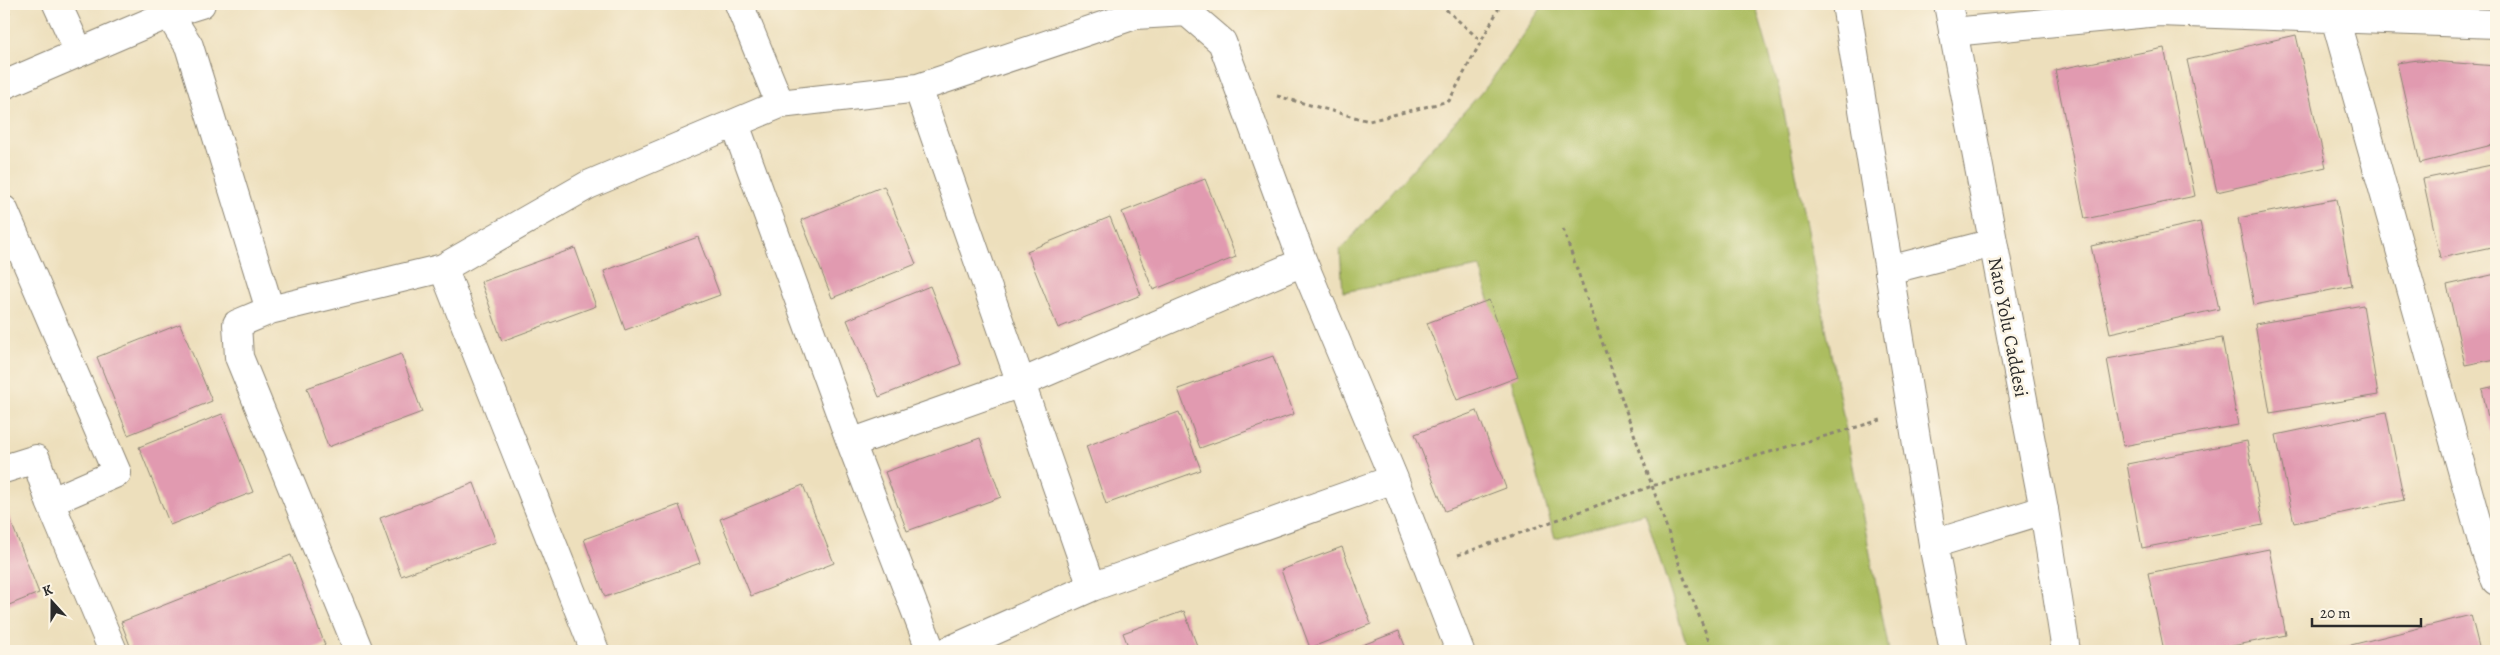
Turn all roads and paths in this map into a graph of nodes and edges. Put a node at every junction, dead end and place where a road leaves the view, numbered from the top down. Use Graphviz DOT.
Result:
graph roads {
  1 [pos="57,4"];
  2 [pos="201,4"];
  3 [pos="740,4"];
  4 [pos="1440,4"];
  5 [pos="1497,4"];
  6 [pos="1846,4"];
  7 [pos="1948,4"];
  8 [pos="2340,11"];
  9 [pos="169,14"];
  10 [pos="2496,24"];
  11 [pos="1953,32"];
  12 [pos="1481,41"];
  13 [pos="80,52"];
  14 [pos="4,85"];
  15 [pos="1238,85"];
  16 [pos="918,88"];
  17 [pos="780,104"];
  18 [pos="736,124"];
  19 [pos="4,210"];
  20 [pos="1563,229"];
  21 [pos="1993,243"];
  22 [pos="1303,262"];
  23 [pos="443,268"];
  24 [pos="1889,270"];
  25 [pos="270,310"];
  26 [pos="1021,383"];
  27 [pos="1912,411"];
  28 [pos="851,443"];
  29 [pos="4,470"];
  30 [pos="1394,479"];
  31 [pos="1652,486"];
  32 [pos="50,502"];
  33 [pos="2044,510"];
  34 [pos="1933,544"];
  35 [pos="1427,566"];
  36 [pos="2496,581"];
  37 [pos="1092,587"];
  38 [pos="113,651"];
  39 [pos="360,651"];
  40 [pos="595,651"];
  41 [pos="930,651"];
  42 [pos="948,651"];
  43 [pos="1460,651"];
  44 [pos="1713,651"];
  45 [pos="1954,651"];
  46 [pos="2066,651"];
  1 -- 13 [label="street"];
  2 -- 9 [label="street"];
  3 -- 17 [label="street"];
  4 -- 12 [label="path"];
  5 -- 12 [label="path"];
  6 -- 24 [label="street"];
  7 -- 11 [label="street, Nato Yolu Caddesi"];
  8 -- 10 [label="street"];
  8 -- 11 [label="street"];
  8 -- 36 [label="street"];
  9 -- 13 [label="street"];
  9 -- 25 [label="street"];
  11 -- 21 [label="street, Nato Yolu Caddesi"];
  12 -- 15 [label="path"];
  13 -- 14 [label="street"];
  15 -- 16 [label="street"];
  15 -- 22 [label="street"];
  16 -- 17 [label="street"];
  16 -- 26 [label="street"];
  17 -- 18 [label="street"];
  18 -- 23 [label="street"];
  18 -- 28 [label="street"];
  19 -- 32 [label="street"];
  20 -- 31 [label="path"];
  21 -- 24 [label="street"];
  21 -- 33 [label="street, Nato Yolu Caddesi"];
  22 -- 26 [label="street"];
  22 -- 30 [label="street"];
  23 -- 25 [label="street"];
  23 -- 40 [label="street"];
  24 -- 27 [label="street"];
  25 -- 39 [label="street"];
  26 -- 28 [label="street"];
  26 -- 37 [label="street"];
  27 -- 31 [label="path"];
  27 -- 34 [label="street"];
  28 -- 41 [label="street"];
  29 -- 32 [label="street"];
  30 -- 35 [label="street"];
  30 -- 37 [label="street"];
  31 -- 35 [label="path"];
  31 -- 44 [label="path"];
  32 -- 38 [label="street"];
  33 -- 34 [label="street"];
  33 -- 46 [label="street, Nato Yolu Caddesi"];
  34 -- 45 [label="street"];
  35 -- 43 [label="street"];
  37 -- 42 [label="street"];
}
